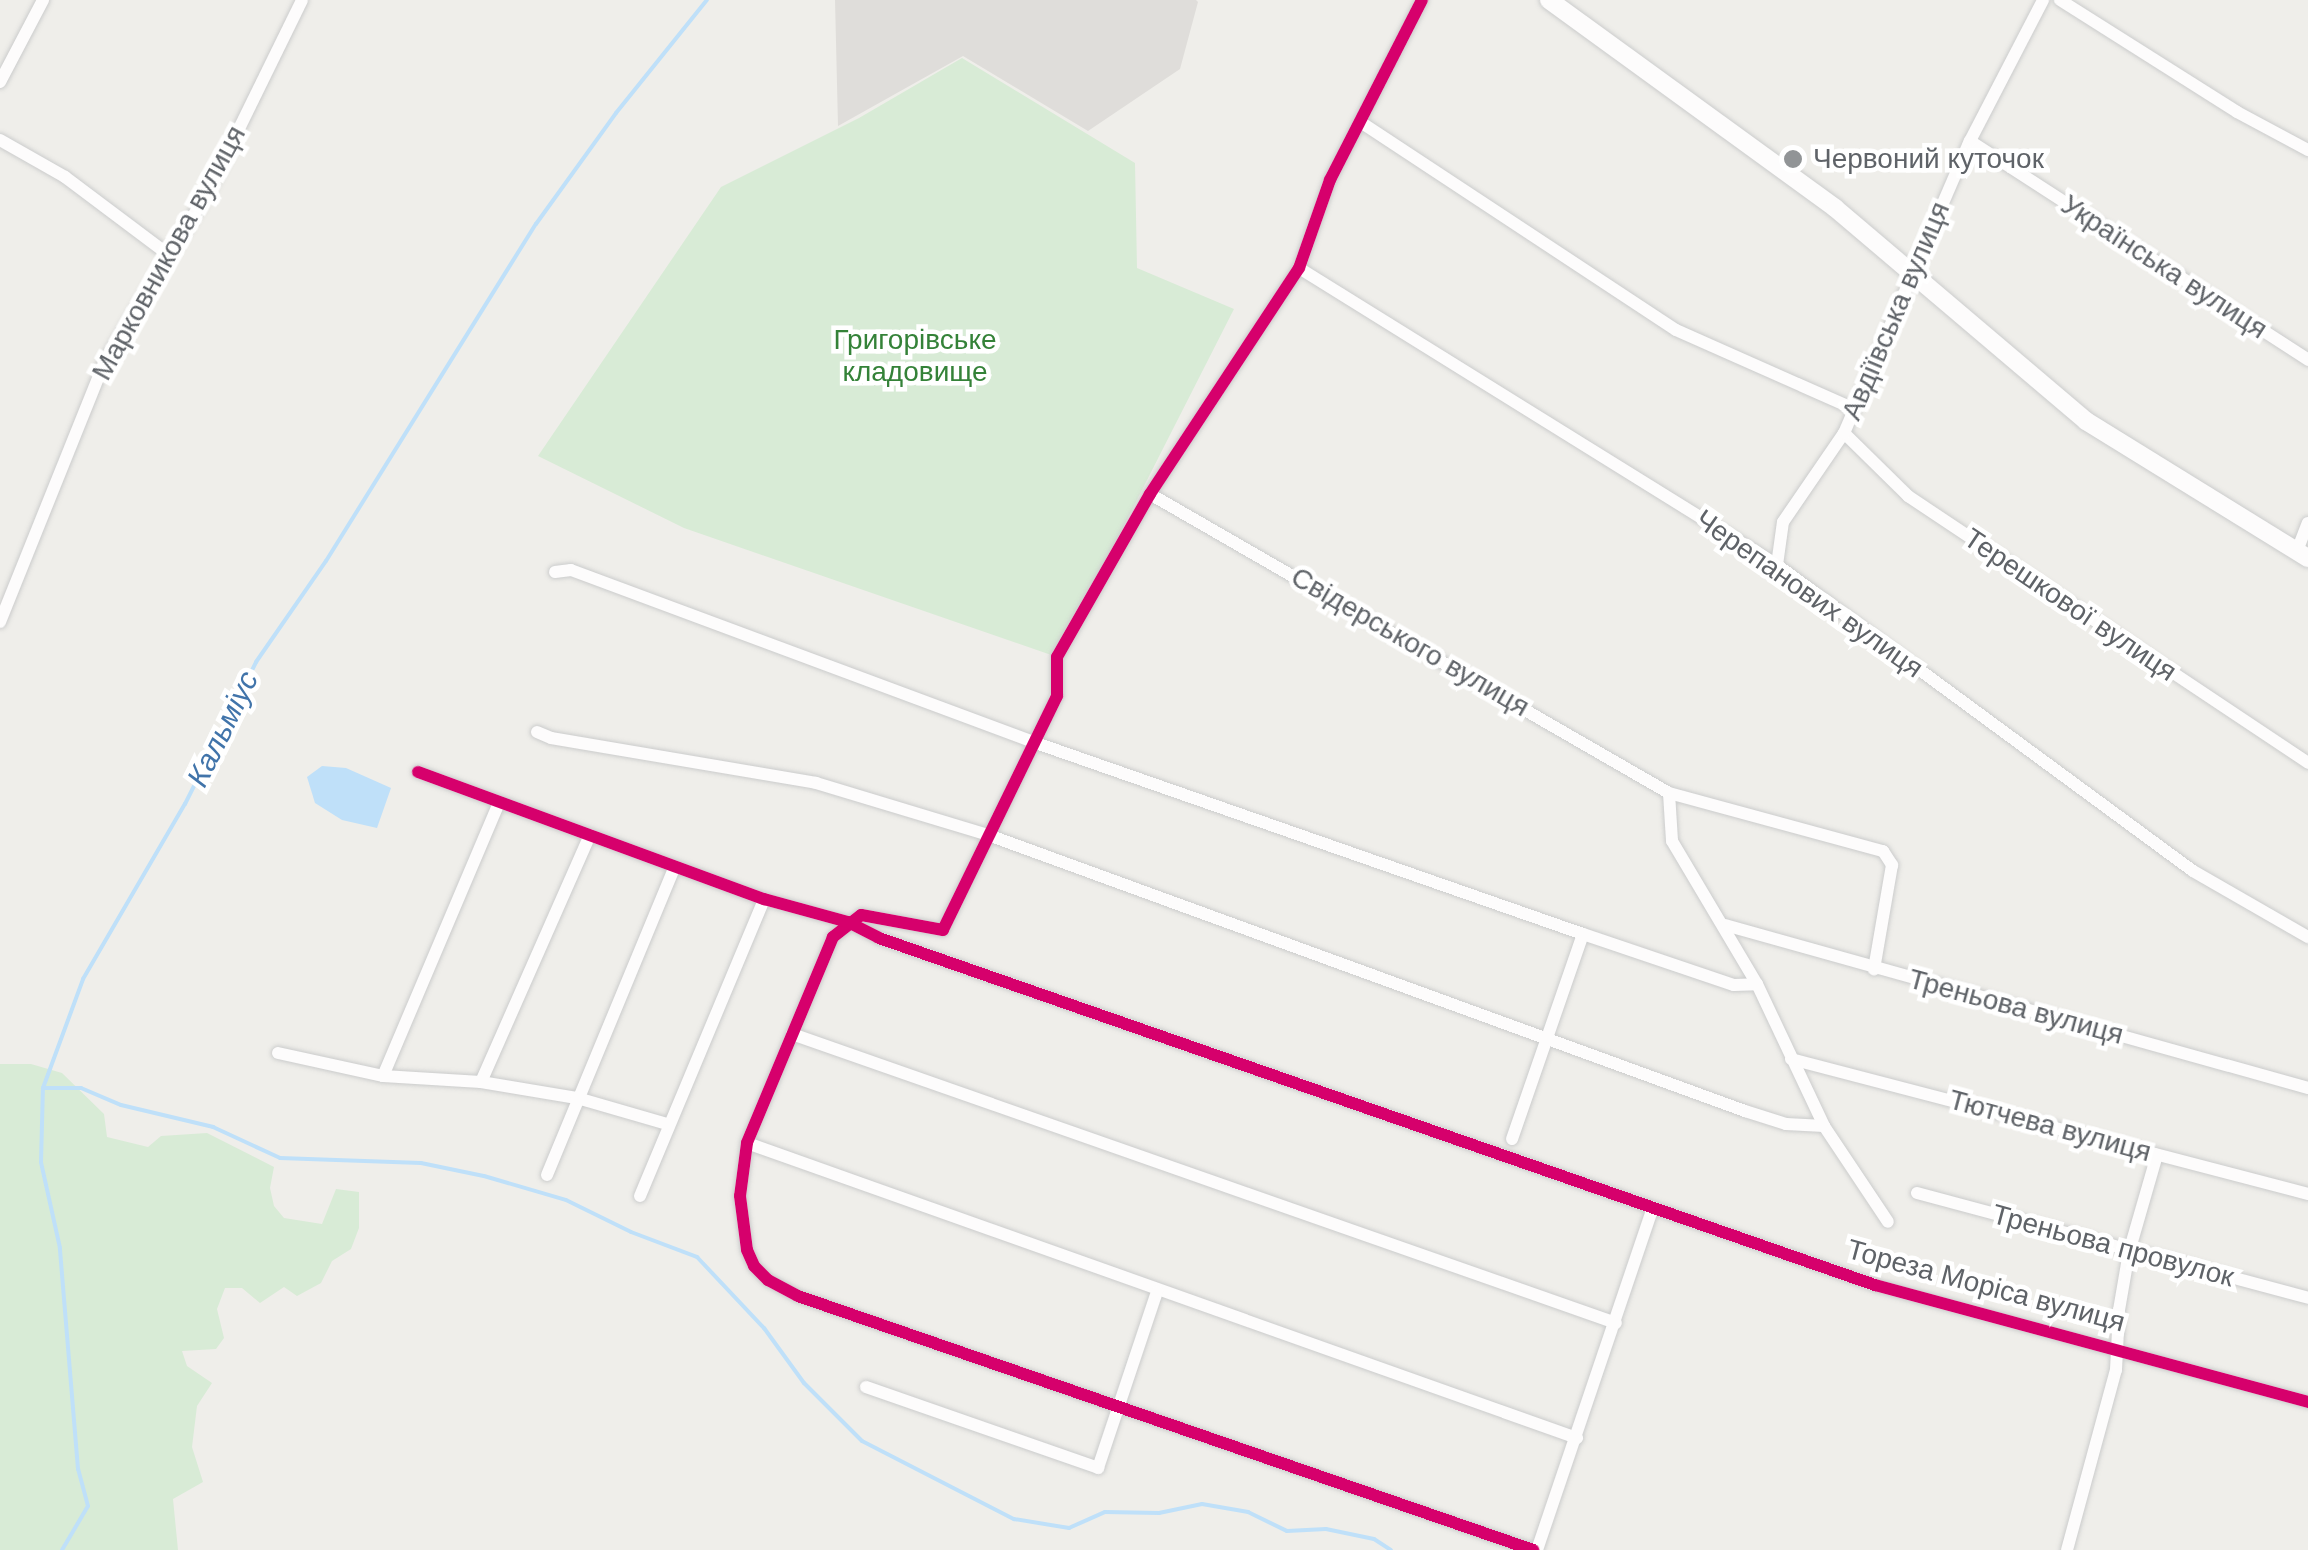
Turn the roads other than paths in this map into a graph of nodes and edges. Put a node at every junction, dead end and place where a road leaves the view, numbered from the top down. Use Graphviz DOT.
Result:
graph roads {
  1 [pos="43,0"];
  2 [pos="302,0"];
  3 [pos="1422,0"];
  4 [pos="1548,0"];
  5 [pos="2043,0"];
  6 [pos="2060,0"];
  7 [pos="0,82"];
  8 [pos="1362,123"];
  9 [pos="0,140"];
  10 [pos="1970,141"];
  11 [pos="2308,150"];
  12 [pos="170,255"];
  13 [pos="1299,268"];
  14 [pos="1912,273"];
  15 [pos="2308,360"];
  16 [pos="1854,409"];
  17 [pos="1844,433"];
  18 [pos="1150,494"];
  19 [pos="2308,524"];
  20 [pos="2302,554"];
  21 [pos="1777,565"];
  22 [pos="556,572"];
  23 [pos="0,622"];
  24 [pos="537,732"];
  25 [pos="1036,742"];
  26 [pos="2308,763"];
  27 [pos="418,772"];
  28 [pos="1669,792"];
  29 [pos="498,803"];
  30 [pos="590,835"];
  31 [pos="990,836"];
  32 [pos="674,866"];
  33 [pos="764,899"];
  34 [pos="848,922"];
  35 [pos="1725,926"];
  36 [pos="1583,934"];
  37 [pos="2308,936"];
  38 [pos="1874,969"];
  39 [pos="1757,984"];
  40 [pos="792,1034"];
  41 [pos="1546,1040"];
  42 [pos="278,1054"];
  43 [pos="1792,1059"];
  44 [pos="382,1076"];
  45 [pos="481,1082"];
  46 [pos="2308,1088"];
  47 [pos="577,1098"];
  48 [pos="667,1124"];
  49 [pos="1824,1126"];
  50 [pos="1512,1139"];
  51 [pos="747,1143"];
  52 [pos="2156,1154"];
  53 [pos="547,1176"];
  54 [pos="1917,1193"];
  55 [pos="2308,1194"];
  56 [pos="640,1196"];
  57 [pos="1653,1208"];
  58 [pos="1888,1222"];
  59 [pos="2129,1252"];
  60 [pos="1158,1292"];
  61 [pos="2308,1298"];
  62 [pos="1616,1323"];
  63 [pos="2118,1348"];
  64 [pos="866,1387"];
  65 [pos="2308,1402"];
  66 [pos="1122,1409"];
  67 [pos="1576,1438"];
  68 [pos="1535,1550"];
  69 [pos="2067,1550"];
  1 -- 7 [label="street"];
  2 -- 12 [label="street, Марковникова вулиця"];
  3 -- 8 [label="street"];
  4 -- 14 [label="street"];
  5 -- 10 [label="street, Авдіївська вулиця"];
  6 -- 11 [label="street"];
  8 -- 13 [label="street"];
  8 -- 16 [label="street"];
  9 -- 12 [label="street"];
  10 -- 14 [label="street, Авдіївська вулиця"];
  10 -- 15 [label="street, Українська вулиця"];
  12 -- 23 [label="street, Марковникова вулиця"];
  13 -- 18 [label="street"];
  13 -- 21 [label="street, Черепанових вулиця"];
  14 -- 16 [label="street, Авдіївська вулиця"];
  14 -- 20 [label="street"];
  16 -- 17 [label="street, Авдіївська вулиця"];
  17 -- 21 [label="street, Авдіївська вулиця"];
  17 -- 26 [label="street, Терешкової вулиця"];
  18 -- 25 [label="street"];
  18 -- 28 [label="street, Свiдерського вулиця"];
  19 -- 20 [label="street"];
  21 -- 37 [label="street, Черепанових вулиця"];
  22 -- 25 [label="street"];
  24 -- 31 [label="street"];
  25 -- 31 [label="street"];
  25 -- 36 [label="street"];
  27 -- 29 [label="street"];
  28 -- 35 [label="street"];
  28 -- 38 [label="street, Свiдерського вулиця"];
  29 -- 30 [label="street"];
  29 -- 44 [label="street"];
  30 -- 32 [label="street"];
  30 -- 45 [label="street"];
  31 -- 34 [label="street"];
  31 -- 41 [label="street"];
  32 -- 33 [label="street"];
  32 -- 47 [label="street"];
  33 -- 34 [label="street"];
  33 -- 48 [label="street"];
  34 -- 40 [label="street"];
  34 -- 57 [label="street, Тореза Моріса вулиця"];
  35 -- 38 [label="street, Треньова вулиця"];
  35 -- 39 [label="street"];
  36 -- 39 [label="street"];
  36 -- 41 [label="street"];
  38 -- 46 [label="street, Треньова вулиця"];
  39 -- 43 [label="street"];
  40 -- 51 [label="street"];
  40 -- 62 [label="street"];
  41 -- 49 [label="street"];
  41 -- 50 [label="street"];
  42 -- 44 [label="street"];
  43 -- 49 [label="street"];
  43 -- 52 [label="street, Тютчева вулиця"];
  44 -- 45 [label="street"];
  45 -- 47 [label="street"];
  47 -- 48 [label="street"];
  47 -- 53 [label="street"];
  48 -- 56 [label="street"];
  49 -- 58 [label="street"];
  51 -- 60 [label="street"];
  51 -- 66 [label="street"];
  52 -- 55 [label="street, Тютчева вулиця"];
  52 -- 59 [label="street"];
  54 -- 59 [label="street, Треньова провулок"];
  57 -- 62 [label="street"];
  57 -- 63 [label="street, Тореза Моріса вулиця"];
  59 -- 61 [label="street, Треньова провулок"];
  59 -- 63 [label="street"];
  60 -- 66 [label="street"];
  60 -- 67 [label="street"];
  62 -- 67 [label="street"];
  63 -- 65 [label="street, Тореза Моріса вулиця"];
  63 -- 69 [label="street"];
  64 -- 66 [label="street"];
  66 -- 68 [label="street"];
  67 -- 68 [label="street"];
}
